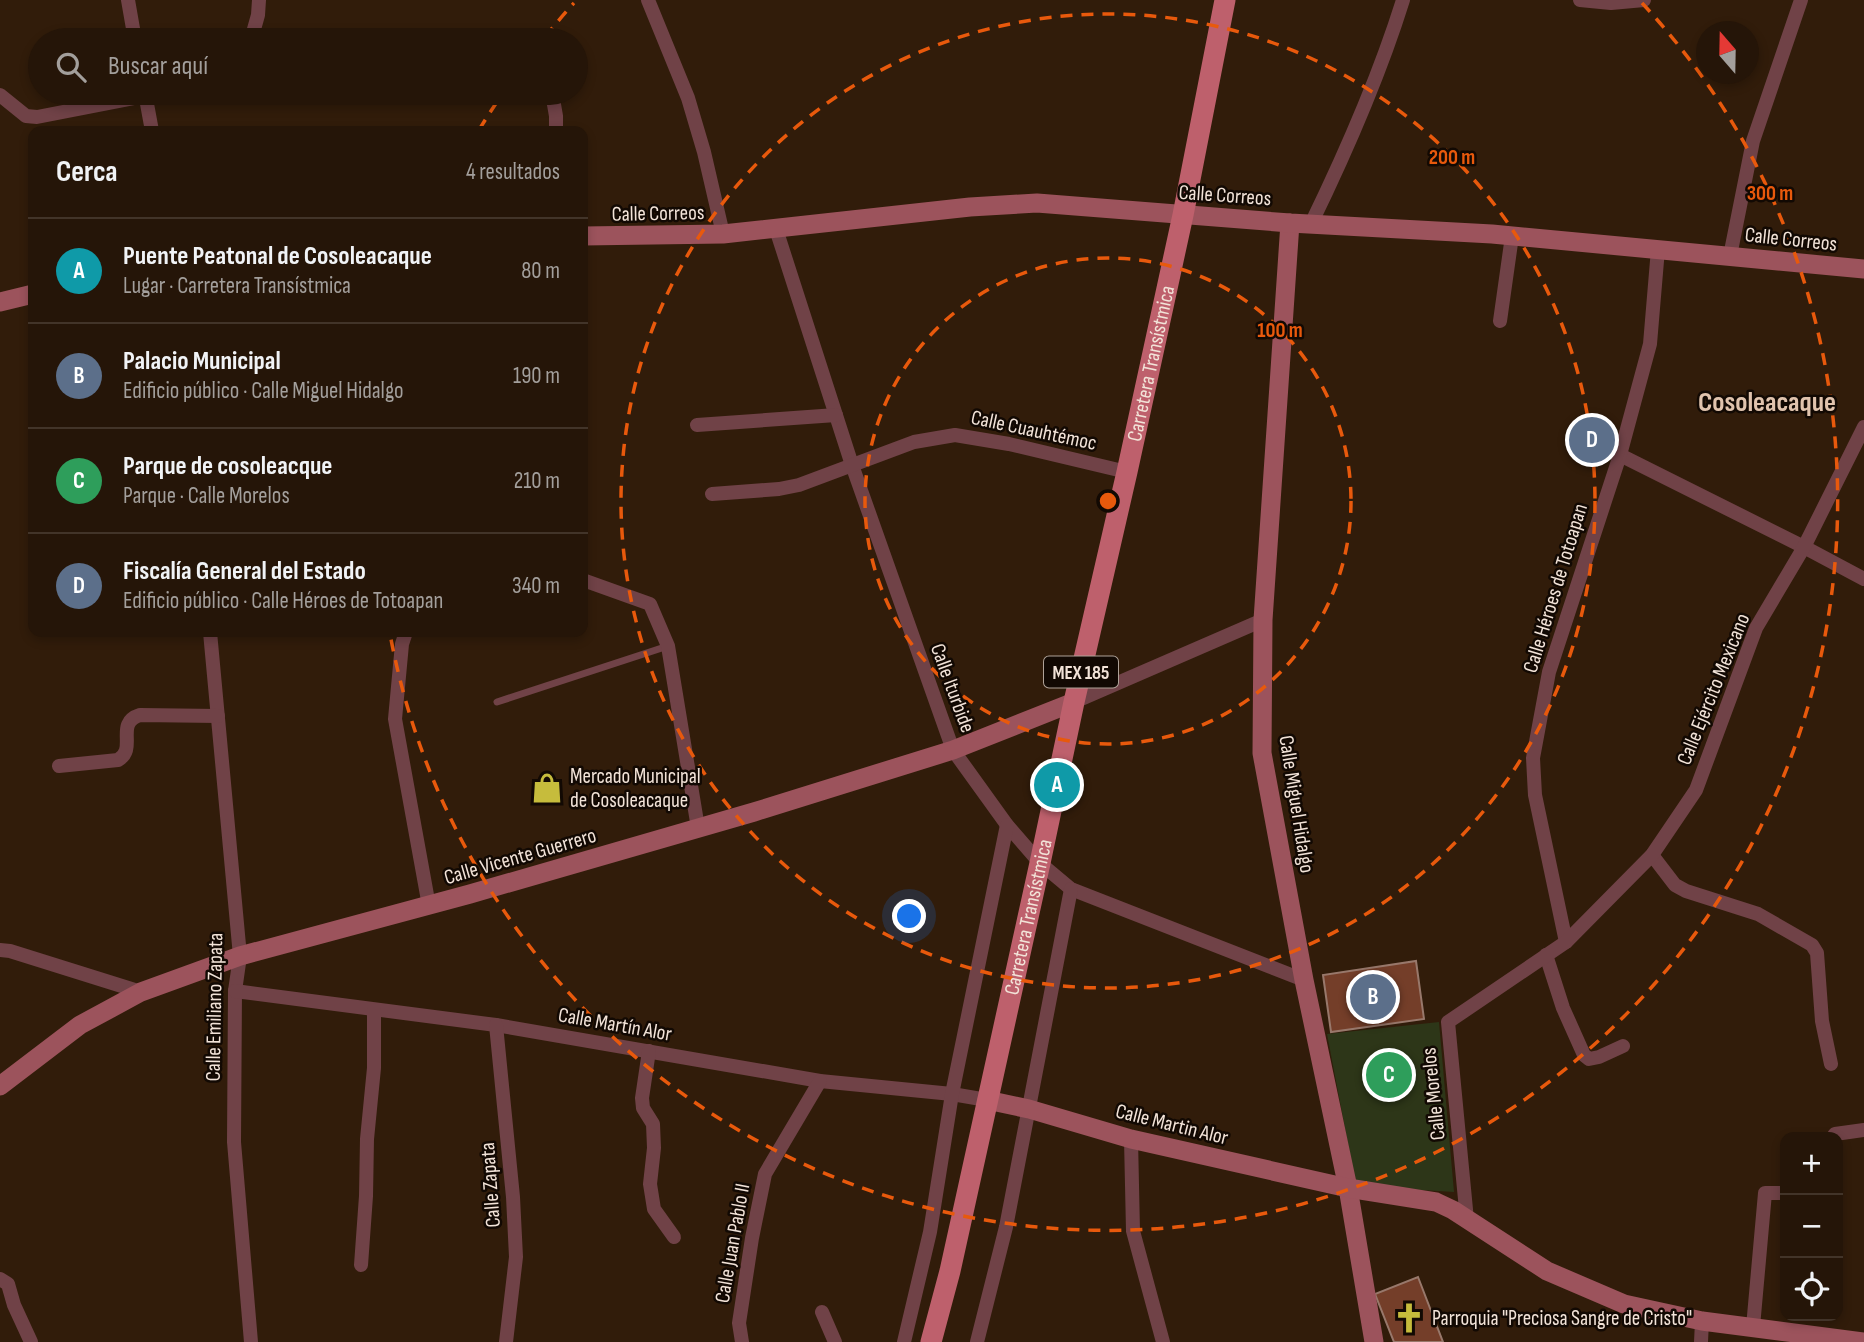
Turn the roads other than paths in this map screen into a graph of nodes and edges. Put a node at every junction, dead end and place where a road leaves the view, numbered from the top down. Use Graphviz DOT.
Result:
graph roads {
  1 [pos="128,0"];
  2 [pos="259,0"];
  3 [pos="648,0"];
  4 [pos="1225,0"];
  5 [pos="1403,0"];
  6 [pos="1580,0"];
  7 [pos="1644,0"];
  8 [pos="1801,0"];
  9 [pos="133,28"];
  10 [pos="254,28"];
  11 [pos="0,95"];
  12 [pos="93,105"];
  13 [pos="147,105"];
  14 [pos="554,105"];
  15 [pos="151,126"];
  16 [pos="556,126"];
  17 [pos="1183,215"];
  18 [pos="1290,223"];
  19 [pos="1311,224"];
  20 [pos="776,229"];
  21 [pos="723,234"];
  22 [pos="588,236"];
  23 [pos="1512,236"];
  24 [pos="1658,249"];
  25 [pos="1730,256"];
  26 [pos="1864,269"];
  27 [pos="28,295"];
  28 [pos="0,302"];
  29 [pos="1500,321"];
  30 [pos="836,415"];
  31 [pos="697,425"];
  32 [pos="1864,427"];
  33 [pos="1620,455"];
  34 [pos="852,465"];
  35 [pos="1127,472"];
  36 [pos="712,494"];
  37 [pos="1804,547"];
  38 [pos="1864,579"];
  39 [pos="588,582"];
  40 [pos="1263,620"];
  41 [pos="210,637"];
  42 [pos="404,637"];
  43 [pos="668,646"];
  44 [pos="496,702"];
  45 [pos="1074,702"];
  46 [pos="218,716"];
  47 [pos="953,750"];
  48 [pos="59,766"];
  49 [pos="1007,825"];
  50 [pos="698,828"];
  51 [pos="1651,855"];
  52 [pos="1040,863"];
  53 [pos="1071,889"];
  54 [pos="429,906"];
  55 [pos="1566,942"];
  56 [pos="0,950"];
  57 [pos="1546,955"];
  58 [pos="240,956"];
  59 [pos="1304,980"];
  60 [pos="235,991"];
  61 [pos="141,992"];
  62 [pos="374,1010"];
  63 [pos="496,1025"];
  64 [pos="1623,1046"];
  65 [pos="649,1051"];
  66 [pos="1831,1064"];
  67 [pos="820,1081"];
  68 [pos="0,1086"];
  69 [pos="952,1094"];
  70 [pos="987,1100"];
  71 [pos="1029,1109"];
  72 [pos="1864,1130"];
  73 [pos="1843,1133"];
  74 [pos="1131,1139"];
  75 [pos="1348,1188"];
  76 [pos="1780,1193"];
  77 [pos="1467,1220"];
  78 [pos="674,1237"];
  79 [pos="361,1265"];
  80 [pos="0,1279"];
  81 [pos="822,1312"];
  82 [pos="1702,1321"];
  83 [pos="1753,1327"];
  84 [pos="31,1342"];
  85 [pos="251,1342"];
  86 [pos="506,1342"];
  87 [pos="742,1342"];
  88 [pos="835,1342"];
  89 [pos="904,1342"];
  90 [pos="931,1342"];
  91 [pos="976,1342"];
  92 [pos="1163,1342"];
  93 [pos="1374,1342"];
  94 [pos="1701,1342"];
  95 [pos="1864,1342"];
  1 -- 9 [label="street"];
  2 -- 10 [label="street"];
  3 -- 21 [label="street"];
  4 -- 17 [label="main road, Carretera Transístmica / MEX 185"];
  5 -- 19 [label="street"];
  6 -- 7 [label="street"];
  8 -- 25 [label="street"];
  11 -- 12 [label="street"];
  13 -- 15 [label="street"];
  14 -- 16 [label="street"];
  17 -- 18 [label="main road, Calle Correos"];
  17 -- 20 [label="main road, Calle Correos"];
  17 -- 35 [label="main road, Carretera Transístmica / MEX 185"];
  18 -- 19 [label="main road, Calle Correos"];
  18 -- 40 [label="main road, Calle Miguel Hidalgo"];
  19 -- 23 [label="main road, Calle Correos"];
  20 -- 21 [label="main road, Calle Correos"];
  20 -- 30 [label="street, Calle Iturbide"];
  21 -- 22 [label="main road, Calle Correos"];
  23 -- 24 [label="main road, Calle Correos"];
  23 -- 29 [label="street"];
  24 -- 25 [label="main road, Calle Correos"];
  24 -- 33 [label="street, Calle Héroes de Totoapan"];
  25 -- 26 [label="main road, Calle Correos"];
  27 -- 28 [label="main road"];
  30 -- 31 [label="street"];
  30 -- 34 [label="street, Calle Iturbide"];
  32 -- 37 [label="street, Calle Ejército Mexicano"];
  33 -- 37 [label="street"];
  33 -- 55 [label="street, Calle Héroes de Totoapan"];
  34 -- 35 [label="street, Calle Cuauhtémoc"];
  34 -- 36 [label="street, Calle Cuauhtémoc"];
  34 -- 47 [label="street, Calle Iturbide"];
  35 -- 45 [label="main road, Carretera Transístmica / MEX 185"];
  37 -- 38 [label="street"];
  37 -- 51 [label="street, Calle Ejército Mexicano"];
  39 -- 43 [label="street"];
  40 -- 45 [label="street, Calle Vicente Guerrero"];
  40 -- 59 [label="main road, Calle Miguel Hidalgo"];
  41 -- 46 [label="street, Calle Emiliano Zapata"];
  42 -- 54 [label="street"];
  43 -- 44 [label="lane"];
  43 -- 50 [label="street"];
  45 -- 47 [label="main road, Calle Vicente Guerrero"];
  45 -- 52 [label="main road, Carretera Transístmica / MEX 185"];
  46 -- 48 [label="street"];
  46 -- 58 [label="street, Calle Emiliano Zapata"];
  47 -- 49 [label="street, Calle Iturbide"];
  47 -- 50 [label="main road, Calle Vicente Guerrero"];
  49 -- 52 [label="street, Calle Iturbide"];
  49 -- 69 [label="street"];
  50 -- 54 [label="main road, Calle Vicente Guerrero"];
  51 -- 55 [label="street, Calle Ejército Mexicano"];
  51 -- 66 [label="street"];
  52 -- 53 [label="street, Calle Iturbide"];
  52 -- 70 [label="main road, Carretera Transístmica / MEX 185"];
  53 -- 59 [label="street, Calle Iturbide"];
  53 -- 71 [label="street"];
  54 -- 58 [label="main road, Calle Vicente Guerrero"];
  55 -- 57 [label="street, Calle Morelos"];
  56 -- 61 [label="street"];
  57 -- 64 [label="street"];
  57 -- 77 [label="street, Calle Morelos"];
  58 -- 60 [label="street, Calle Emiliano Zapata"];
  58 -- 61 [label="main road, Calle Vicente Guerrero"];
  59 -- 75 [label="main road, Calle Miguel Hidalgo"];
  60 -- 62 [label="street, Calle Martín Alor"];
  60 -- 85 [label="street, Calle Emiliano Zapata"];
  61 -- 68 [label="main road, Calle Vicente Guerrero"];
  62 -- 63 [label="street, Calle Martín Alor"];
  62 -- 79 [label="street"];
  63 -- 65 [label="street, Calle Martín Alor"];
  63 -- 86 [label="street, Calle Zapata"];
  65 -- 67 [label="street, Calle Martín Alor"];
  65 -- 78 [label="street"];
  67 -- 69 [label="street, Calle Martín Alor"];
  67 -- 87 [label="street, Calle Juan Pablo II"];
  69 -- 70 [label="street, Calle Martín Alor"];
  69 -- 89 [label="street"];
  70 -- 71 [label="main road, Calle Martin Alor"];
  70 -- 90 [label="main road, Carretera Transístmica / MEX 185"];
  71 -- 74 [label="main road, Calle Martin Alor"];
  71 -- 91 [label="street"];
  72 -- 73 [label="street"];
  74 -- 75 [label="main road, Calle Martin Alor"];
  74 -- 92 [label="street"];
  75 -- 77 [label="main road, Calle Martin Alor"];
  75 -- 93 [label="main road, Calle Miguel Hidalgo"];
  76 -- 83 [label="street"];
  77 -- 82 [label="main road, Calle Martin Alor"];
  80 -- 84 [label="street"];
  81 -- 88 [label="street"];
  82 -- 83 [label="main road, Calle Martin Alor"];
  82 -- 94 [label="street"];
  83 -- 95 [label="main road, Calle Martin Alor"];
}
